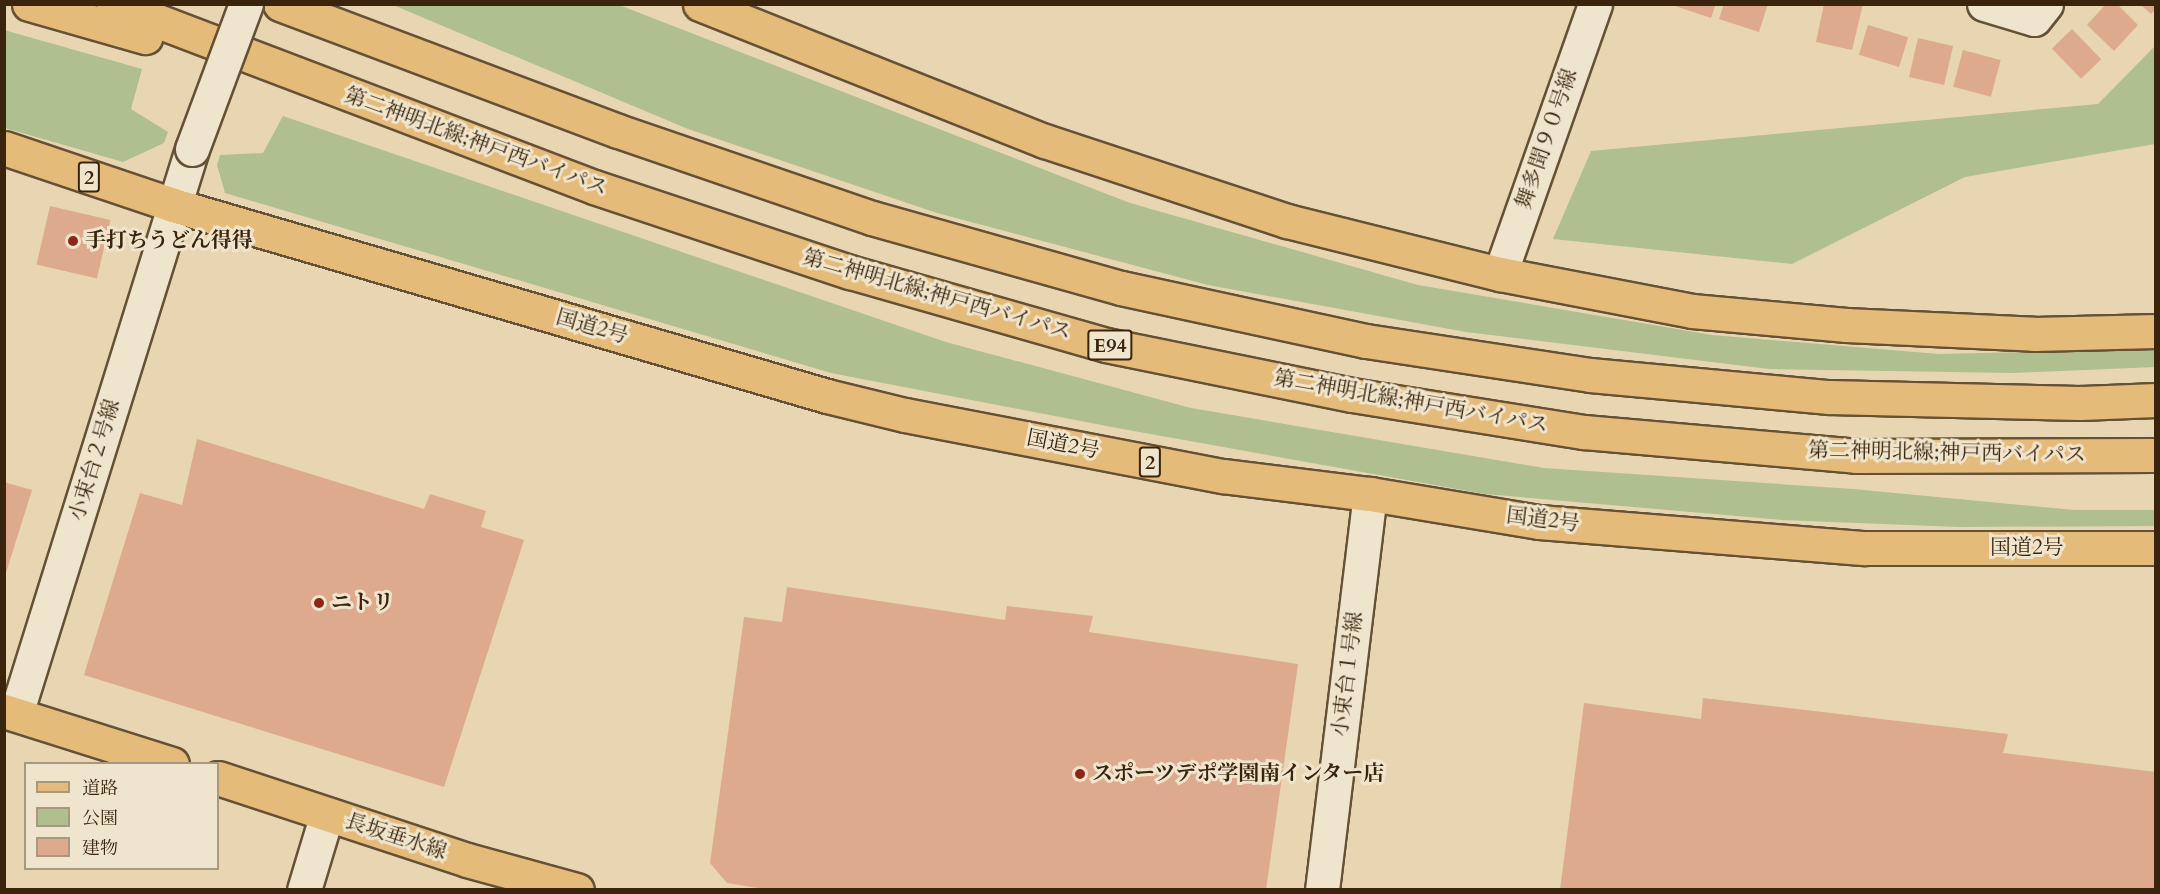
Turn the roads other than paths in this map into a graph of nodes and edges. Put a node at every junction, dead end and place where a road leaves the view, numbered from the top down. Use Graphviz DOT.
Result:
graph roads {
  1 [pos="30,4"];
  2 [pos="113,4"];
  3 [pos="246,4"];
  4 [pos="280,4"];
  5 [pos="320,4"];
  6 [pos="700,4"];
  7 [pos="1594,4"];
  8 [pos="1984,4"];
  9 [pos="2046,4"];
  10 [pos="343,93"];
  11 [pos="618,131"];
  12 [pos="4,148"];
  13 [pos="173,205"];
  14 [pos="1500,274"];
  15 [pos="2156,331"];
  16 [pos="2156,400"];
  17 [pos="2156,455"];
  18 [pos="1856,456"];
  19 [pos="2156,478"];
  20 [pos="1370,494"];
  21 [pos="2156,548"];
  22 [pos="10,712"];
  23 [pos="166,762"];
  24 [pos="219,778"];
  25 [pos="327,814"];
  26 [pos="304,890"];
  27 [pos="577,890"];
  28 [pos="1322,890"];
  1 -- 10 [label="main road"];
  2 -- 10 [label="main road, 第二神明北線;神戸西バイパス / E94"];
  3 -- 13 [label="street, 小束台２号線, bridge"];
  4 -- 11 [label="main road"];
  5 -- 11 [label="main road"];
  6 -- 14 [label="main road"];
  7 -- 14 [label="street, 舞多聞９０号線"];
  8 -- 9 [label="street"];
  10 -- 18 [label="main road, 第二神明北線;神戸西バイパス / E94"];
  11 -- 16 [label="main road"];
  12 -- 13 [label="main road, 国道2号 / 2"];
  13 -- 20 [label="main road, 国道2号 / 2"];
  13 -- 22 [label="street, 小束台２号線"];
  14 -- 15 [label="main road"];
  17 -- 18 [label="main road, 第二神明北線;神戸西バイパス / E94"];
  18 -- 19 [label="main road"];
  20 -- 21 [label="main road, 国道2号 / 2"];
  20 -- 28 [label="street, 小束台１号線"];
  22 -- 23 [label="main road"];
  24 -- 25 [label="main road, 長坂垂水線"];
  25 -- 26 [label="street"];
  25 -- 27 [label="main road, 長坂垂水線"];
}
